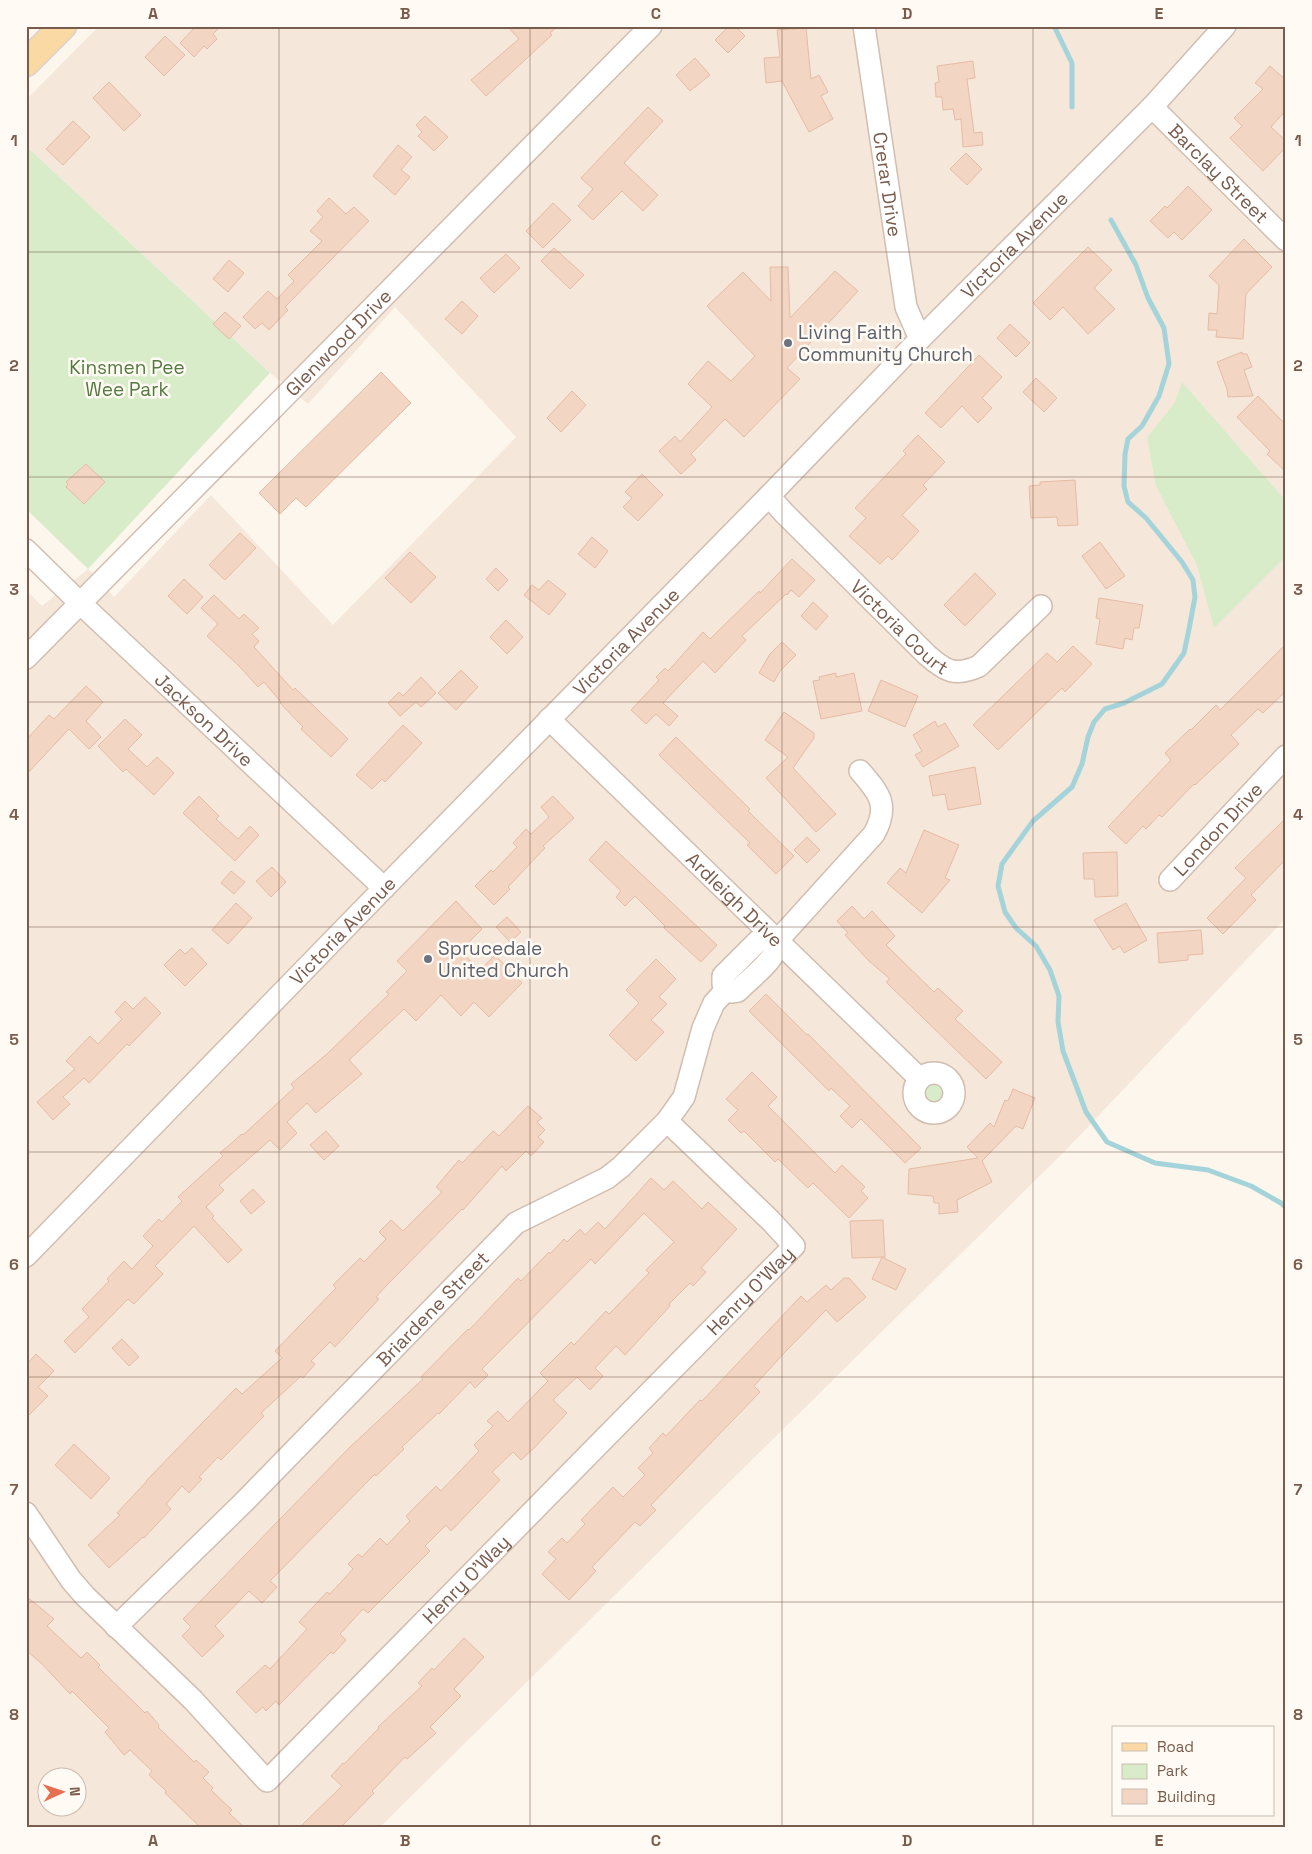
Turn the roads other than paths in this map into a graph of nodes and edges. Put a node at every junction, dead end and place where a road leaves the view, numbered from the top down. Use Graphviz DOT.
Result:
graph roads {
  1 [pos="63,26"];
  2 [pos="651,26"];
  3 [pos="864,26"];
  4 [pos="1225,26"];
  5 [pos="26,63"];
  6 [pos="1152,107"];
  7 [pos="1286,240"];
  8 [pos="920,339"];
  9 [pos="769,496"];
  10 [pos="26,550"];
  11 [pos="80,604"];
  12 [pos="1042,606"];
  13 [pos="26,658"];
  14 [pos="549,719"];
  15 [pos="1286,756"];
  16 [pos="860,771"];
  17 [pos="1170,880"];
  18 [pos="384,888"];
  19 [pos="778,940"];
  20 [pos="920,1079"];
  21 [pos="667,1121"];
  22 [pos="26,1256"];
  23 [pos="26,1513"];
  24 [pos="116,1627"];
  1 -- 5 [label="main road"];
  2 -- 11 [label="street, Glenwood Drive"];
  3 -- 8 [label="street, Crerar Drive"];
  4 -- 6 [label="street, Victoria Avenue"];
  6 -- 7 [label="street, Barclay Street"];
  6 -- 8 [label="street, Victoria Avenue"];
  8 -- 9 [label="street, Victoria Avenue"];
  9 -- 12 [label="street, Victoria Court"];
  9 -- 14 [label="street, Victoria Avenue"];
  10 -- 11 [label="street, Jackson Drive"];
  11 -- 13 [label="street, Glenwood Drive"];
  11 -- 18 [label="street, Jackson Drive"];
  14 -- 18 [label="street, Victoria Avenue"];
  14 -- 19 [label="street, Ardleigh Drive"];
  15 -- 17 [label="street, London Drive"];
  16 -- 19 [label="street, Briardene Street"];
  18 -- 22 [label="street, Victoria Avenue"];
  19 -- 20 [label="street, Ardleigh Drive"];
  19 -- 21 [label="street, Briardene Street"];
  21 -- 24 [label="street, Briardene Street"];
  21 -- 24 [label="street, Henry O'Way"];
  23 -- 24 [label="street, Henry O'Way"];
}
